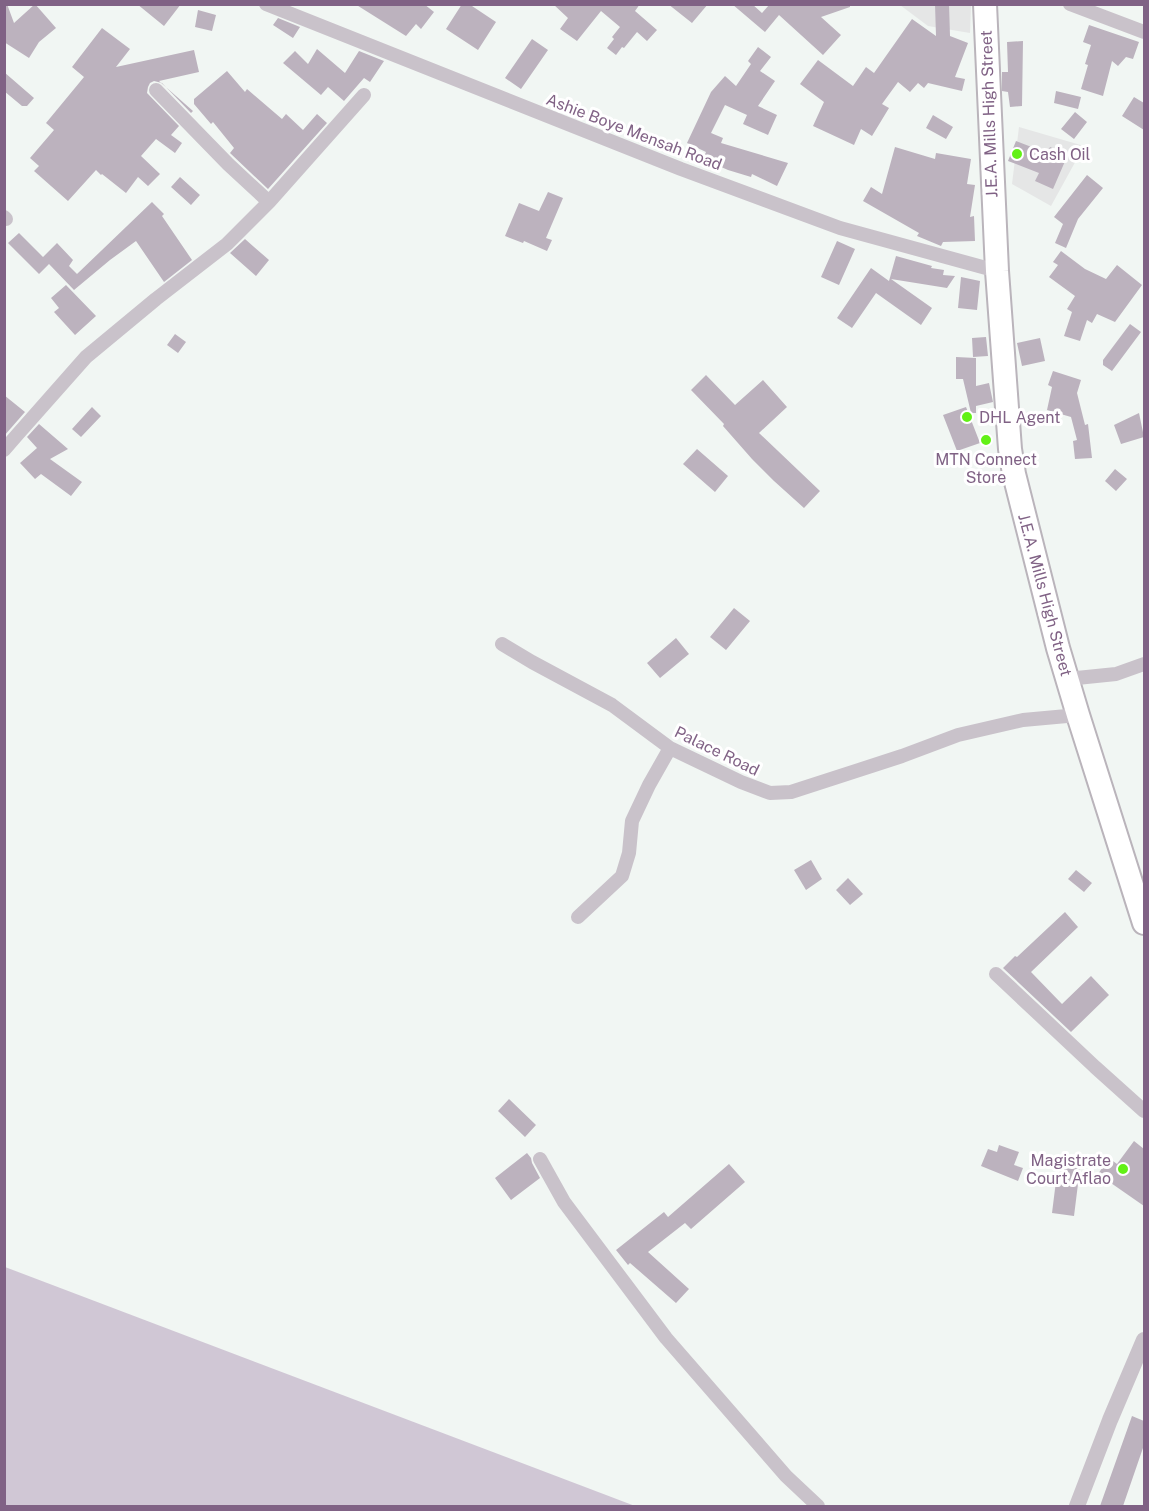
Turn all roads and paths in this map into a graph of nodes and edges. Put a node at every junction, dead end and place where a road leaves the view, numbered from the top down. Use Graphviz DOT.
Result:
graph roads {
  1 [pos="266,4"];
  2 [pos="985,4"];
  3 [pos="1070,4"];
  4 [pos="1144,32"];
  5 [pos="156,90"];
  6 [pos="364,95"];
  7 [pos="269,202"];
  8 [pos="997,271"];
  9 [pos="4,450"];
  10 [pos="502,644"];
  11 [pos="1144,664"];
  12 [pos="1067,679"];
  13 [pos="1078,715"];
  14 [pos="670,748"];
  15 [pos="578,917"];
  16 [pos="1144,923"];
  17 [pos="996,974"];
  18 [pos="1144,1111"];
  19 [pos="540,1159"];
  20 [pos="1144,1340"];
  21 [pos="818,1506"];
  22 [pos="1077,1506"];
  1 -- 8 [label="street, Ashie Boye Mensah Road"];
  2 -- 8 [label="highway, J.E.A. Mills High Street"];
  3 -- 4 [label="street"];
  5 -- 7 [label="street"];
  6 -- 7 [label="street"];
  7 -- 9 [label="street"];
  8 -- 12 [label="highway, J.E.A. Mills High Street"];
  10 -- 14 [label="street, Palace Road"];
  11 -- 12 [label="street"];
  12 -- 13 [label="highway, J.E.A. Mills High Street"];
  13 -- 14 [label="street, Palace Road"];
  13 -- 16 [label="highway, J.E.A. Mills High Street"];
  14 -- 15 [label="street"];
  17 -- 18 [label="street"];
  19 -- 21 [label="street"];
  20 -- 22 [label="street"];
}
